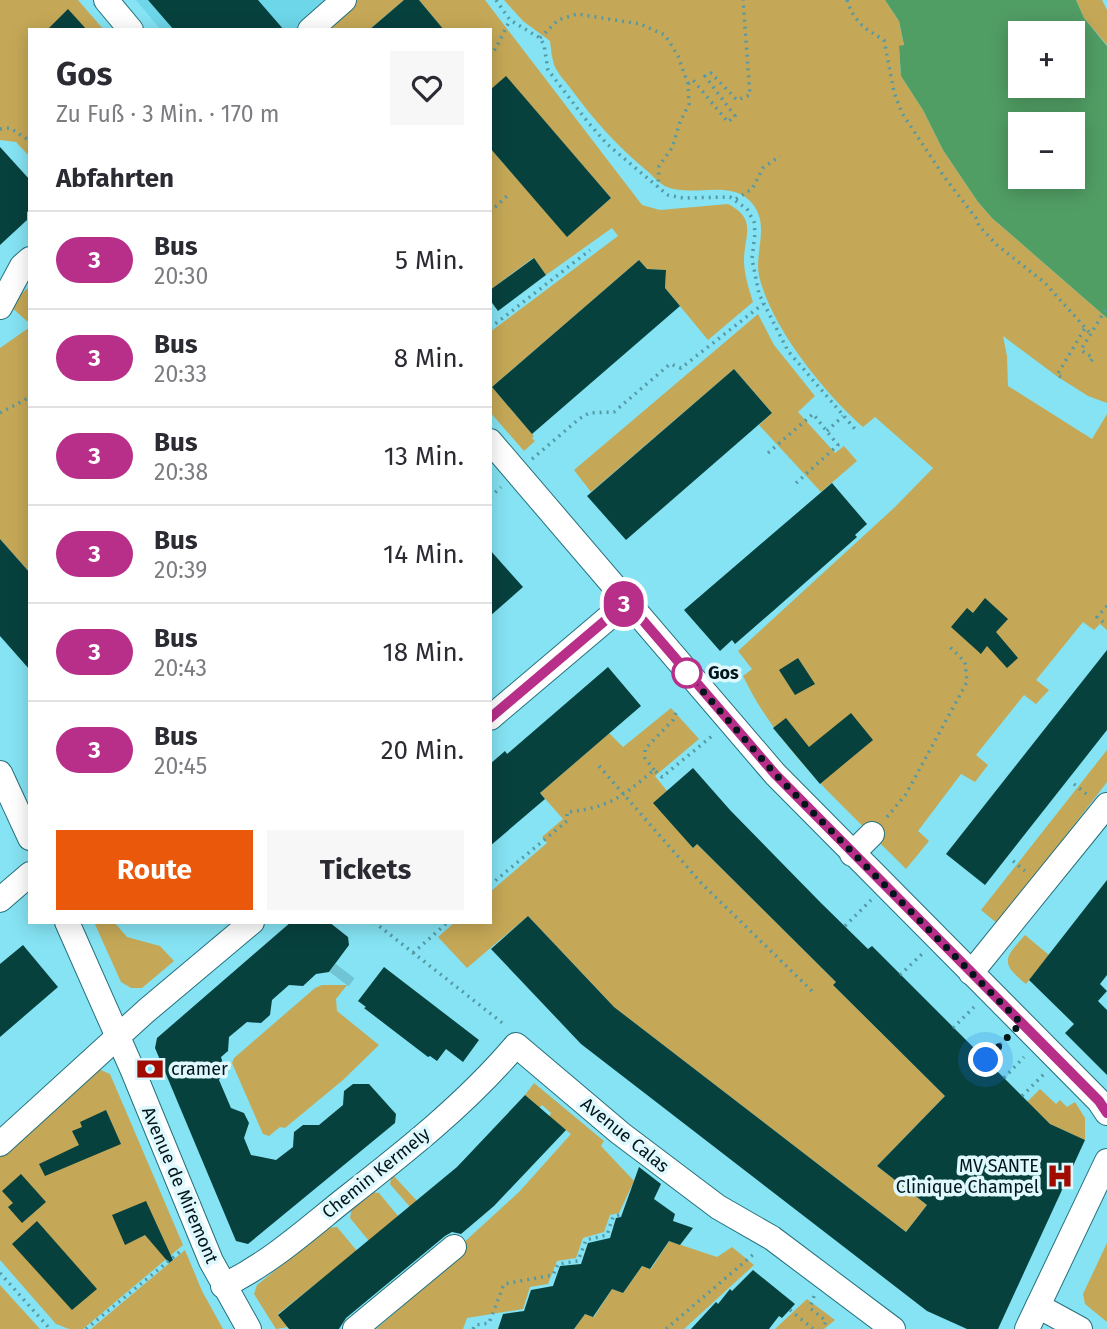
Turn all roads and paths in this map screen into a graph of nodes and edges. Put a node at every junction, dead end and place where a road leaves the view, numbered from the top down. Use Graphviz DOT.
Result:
graph roads {
  1 [pos="106,0"];
  2 [pos="344,0"];
  3 [pos="496,0"];
  4 [pos="743,0"];
  5 [pos="847,0"];
  6 [pos="510,20"];
  7 [pos="129,28"];
  8 [pos="312,28"];
  9 [pos="540,38"];
  10 [pos="492,53"];
  11 [pos="688,83"];
  12 [pos="0,129"];
  13 [pos="28,140"];
  14 [pos="780,156"];
  15 [pos="657,187"];
  16 [pos="507,196"];
  17 [pos="736,199"];
  18 [pos="492,210"];
  19 [pos="590,250"];
  20 [pos="28,261"];
  21 [pos="764,304"];
  22 [pos="0,307"];
  23 [pos="1107,307"];
  24 [pos="492,326"];
  25 [pos="1091,361"];
  26 [pos="1061,377"];
  27 [pos="28,398"];
  28 [pos="0,413"];
  29 [pos="843,416"];
  30 [pos="855,429"];
  31 [pos="827,431"];
  32 [pos="492,444"];
  33 [pos="768,453"];
  34 [pos="528,462"];
  35 [pos="795,484"];
  36 [pos="503,485"];
  37 [pos="492,495"];
  38 [pos="627,602"];
  39 [pos="1107,606"];
  40 [pos="1107,625"];
  41 [pos="950,647"];
  42 [pos="676,713"];
  43 [pos="492,716"];
  44 [pos="728,722"];
  45 [pos="599,766"];
  46 [pos="654,769"];
  47 [pos="0,773"];
  48 [pos="624,796"];
  49 [pos="1107,805"];
  50 [pos="28,834"];
  51 [pos="872,834"];
  52 [pos="852,854"];
  53 [pos="28,876"];
  54 [pos="492,883"];
  55 [pos="884,886"];
  56 [pos="0,900"];
  57 [pos="68,924"];
  58 [pos="251,924"];
  59 [pos="377,924"];
  60 [pos="446,924"];
  61 [pos="845,926"];
  62 [pos="937,939"];
  63 [pos="413,953"];
  64 [pos="971,973"];
  65 [pos="900,975"];
  66 [pos="812,991"];
  67 [pos="989,991"];
  68 [pos="953,1028"];
  69 [pos="1030,1032"];
  70 [pos="117,1037"];
  71 [pos="516,1045"];
  72 [pos="986,1060"];
  73 [pos="1058,1060"];
  74 [pos="1004,1078"];
  75 [pos="1022,1096"];
  76 [pos="1107,1113"];
  77 [pos="0,1144"];
  78 [pos="1107,1161"];
  79 [pos="622,1214"];
  80 [pos="772,1238"];
  81 [pos="187,1246"];
  82 [pos="454,1247"];
  83 [pos="0,1273"];
  84 [pos="223,1286"];
  85 [pos="815,1294"];
  86 [pos="1038,1306"];
  87 [pos="790,1310"];
  88 [pos="50,1329"];
  89 [pos="86,1329"];
  90 [pos="249,1329"];
  91 [pos="355,1329"];
  92 [pos="473,1329"];
  93 [pos="666,1329"];
  94 [pos="821,1329"];
  95 [pos="893,1329"];
  96 [pos="1027,1329"];
  97 [pos="1080,1329"];
  1 -- 7 [label="street"];
  2 -- 8 [label="street"];
  3 -- 6 [label="path"];
  4 -- 11 [label="path"];
  5 -- 26 [label="path"];
  6 -- 9 [label="path"];
  6 -- 10 [label="path"];
  9 -- 11 [label="path"];
  9 -- 15 [label="path"];
  11 -- 15 [label="path"];
  12 -- 13 [label="path"];
  14 -- 17 [label="path"];
  15 -- 17 [label="path"];
  16 -- 18 [label="path"];
  17 -- 21 [label="path"];
  19 -- 24 [label="path"];
  20 -- 22 [label="street"];
  21 -- 29 [label="path"];
  21 -- 34 [label="path"];
  23 -- 25 [label="path, bridge"];
  27 -- 28 [label="path"];
  29 -- 30 [label="path"];
  29 -- 31 [label="path"];
  31 -- 33 [label="path"];
  31 -- 35 [label="path"];
  32 -- 38 [label="street"];
  36 -- 37 [label="path"];
  38 -- 43 [label="street"];
  38 -- 44 [label="street"];
  39 -- 40 [label="path"];
  41 -- 51 [label="path"];
  42 -- 46 [label="path"];
  44 -- 46 [label="path"];
  44 -- 52 [label="street"];
  45 -- 48 [label="path"];
  46 -- 48 [label="path"];
  47 -- 50 [label="street"];
  48 -- 54 [label="path"];
  48 -- 66 [label="path"];
  49 -- 64 [label="street"];
  51 -- 52 [label="street"];
  52 -- 55 [label="street"];
  53 -- 56 [label="street"];
  55 -- 61 [label="path"];
  55 -- 62 [label="street"];
  57 -- 70 [label="street, Avenue de Miremont"];
  58 -- 70 [label="street"];
  59 -- 63 [label="path"];
  60 -- 63 [label="path"];
  62 -- 64 [label="street"];
  62 -- 65 [label="path"];
  63 -- 71 [label="path"];
  64 -- 67 [label="street"];
  67 -- 68 [label="path"];
  67 -- 69 [label="street"];
  69 -- 72 [label="path"];
  69 -- 73 [label="street"];
  69 -- 74 [label="path"];
  70 -- 77 [label="street"];
  70 -- 84 [label="street, Avenue de Miremont"];
  71 -- 80 [label="street, Avenue Calas"];
  71 -- 84 [label="street, Chemin Kermely"];
  73 -- 75 [label="path"];
  73 -- 76 [label="street"];
  78 -- 86 [label="street"];
  79 -- 92 [label="path"];
  80 -- 93 [label="path"];
  80 -- 95 [label="street, Avenue Calas"];
  81 -- 89 [label="path"];
  82 -- 91 [label="street"];
  83 -- 88 [label="path"];
  84 -- 90 [label="street, Avenue de Miremont"];
  85 -- 94 [label="path"];
  86 -- 96 [label="street"];
  86 -- 97 [label="street"];
  87 -- 94 [label="path"];
}
